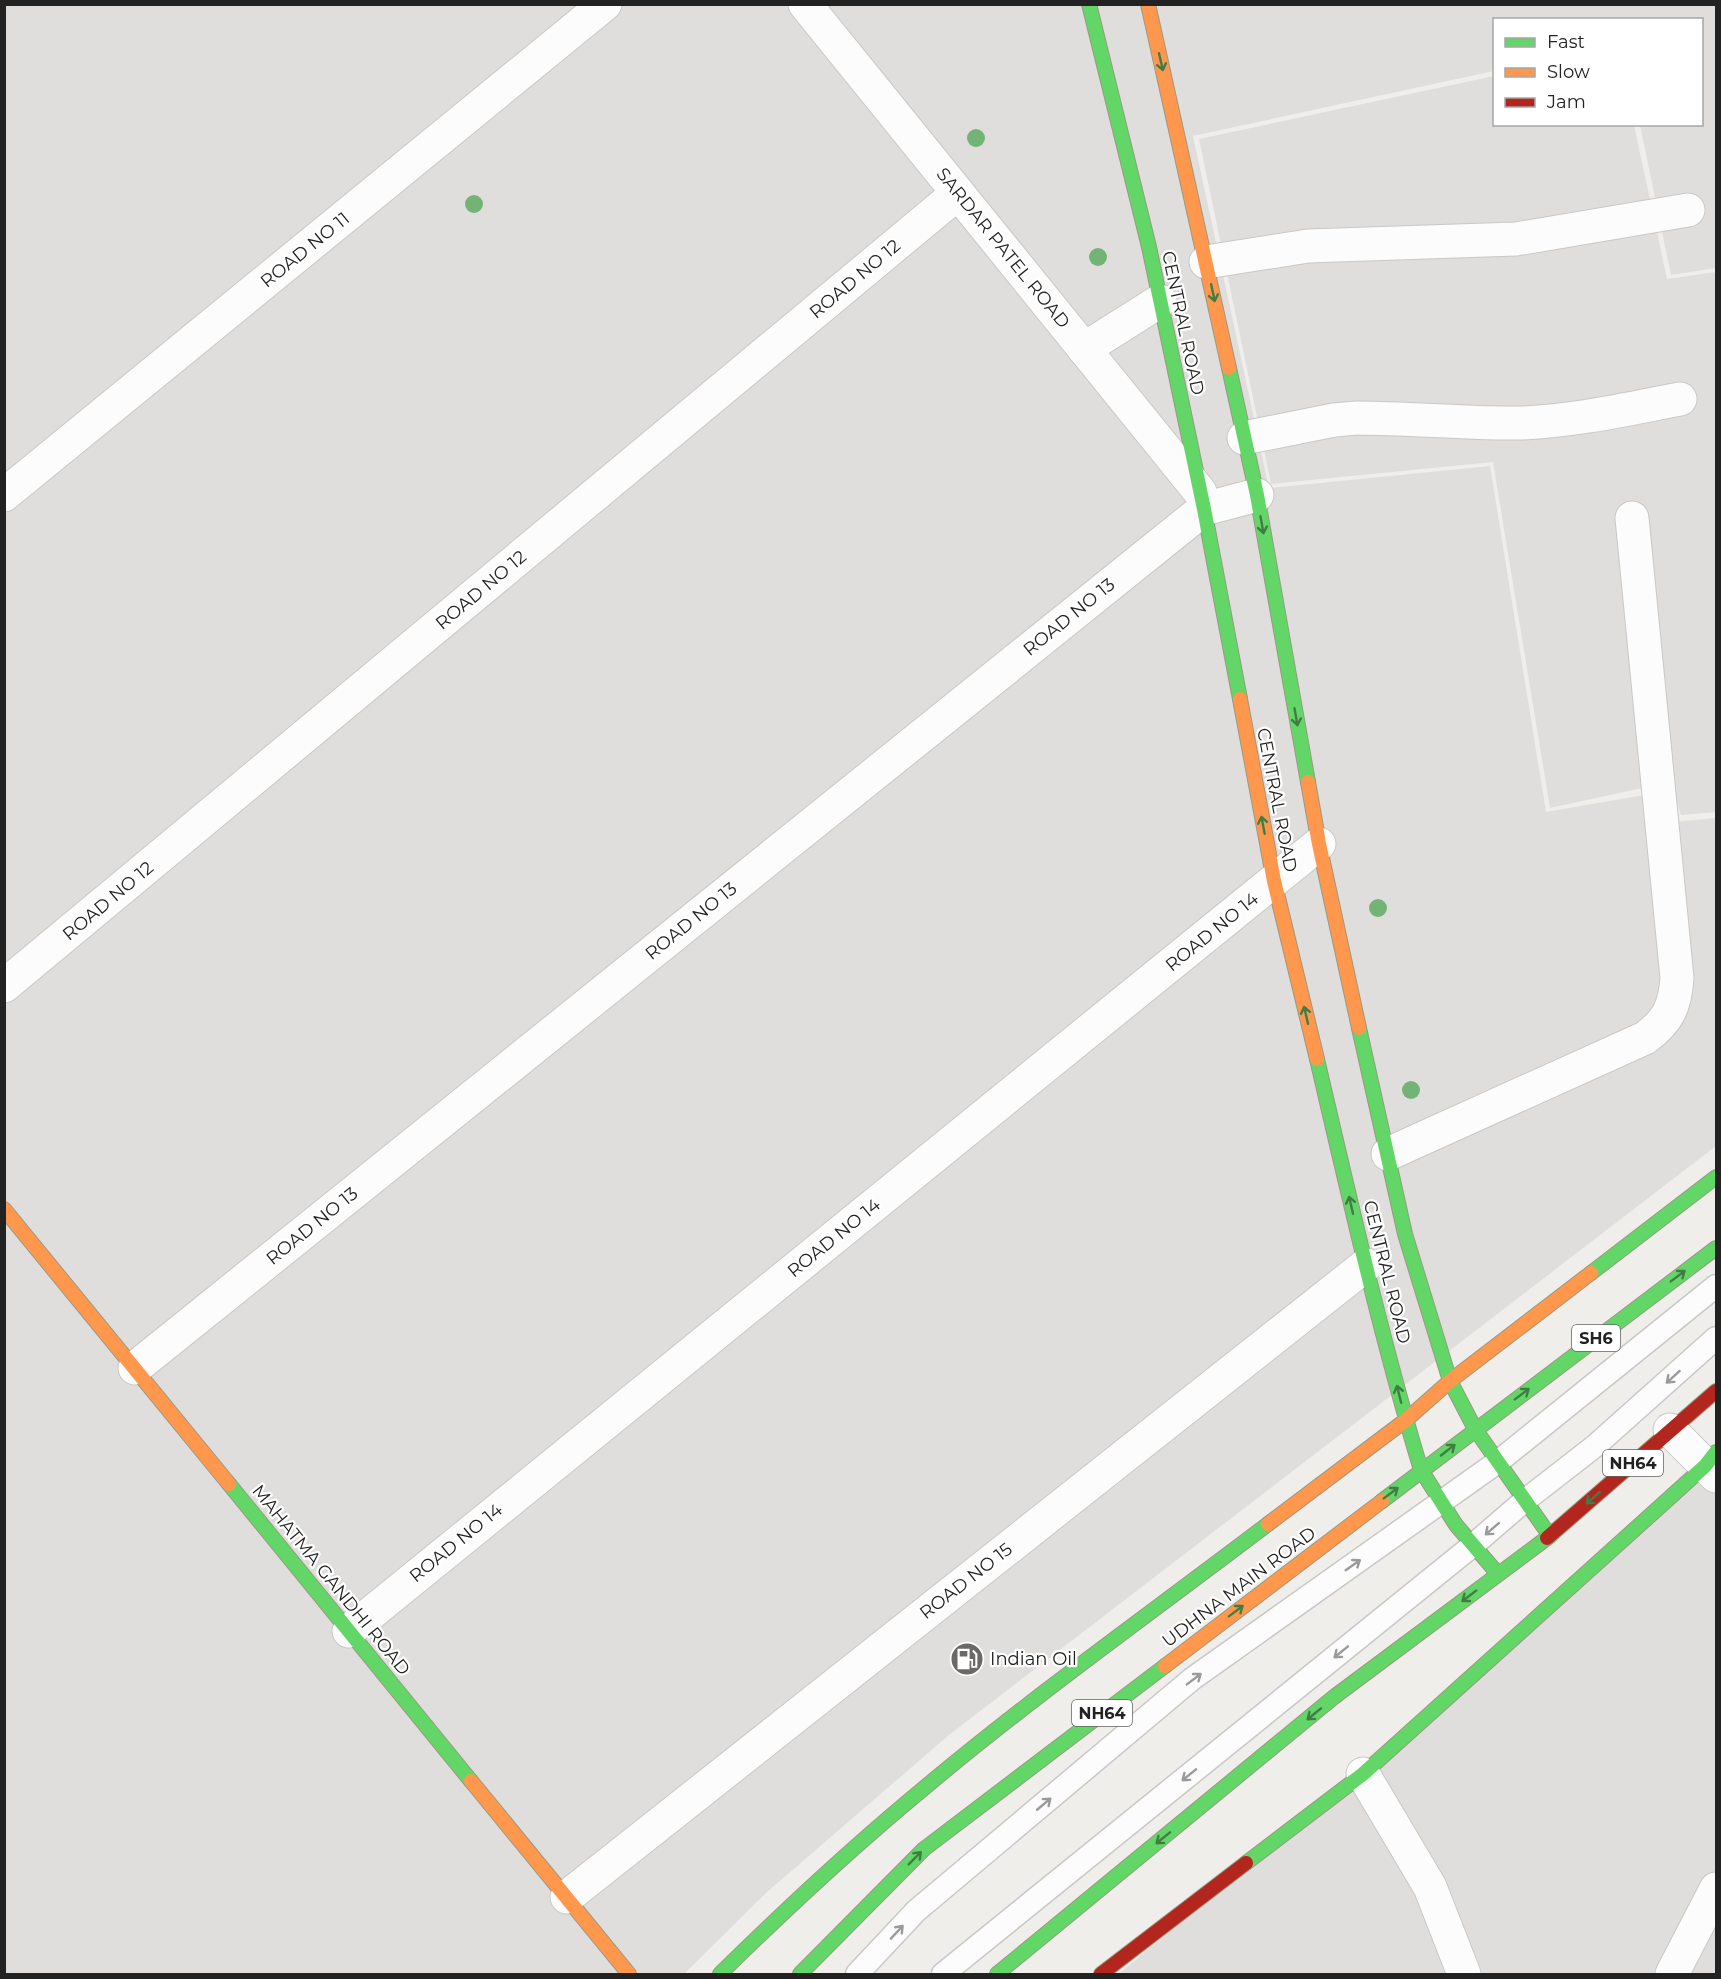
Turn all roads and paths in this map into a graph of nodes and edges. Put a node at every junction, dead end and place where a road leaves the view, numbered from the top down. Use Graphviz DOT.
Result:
graph roads {
  1 [pos="604,4"];
  2 [pos="805,4"];
  3 [pos="1089,4"];
  4 [pos="1148,4"];
  5 [pos="958,193"];
  6 [pos="1688,210"];
  7 [pos="1206,262"];
  8 [pos="1160,301"];
  9 [pos="1084,349"];
  10 [pos="1680,399"];
  11 [pos="1244,438"];
  12 [pos="4,495"];
  13 [pos="1257,495"];
  14 [pos="1202,500"];
  15 [pos="1632,518"];
  16 [pos="1319,844"];
  17 [pos="1274,881"];
  18 [pos="4,986"];
  19 [pos="1388,1154"];
  20 [pos="1716,1177"];
  21 [pos="4,1209"];
  22 [pos="1716,1248"];
  23 [pos="1365,1265"];
  24 [pos="1716,1286"];
  25 [pos="1716,1338"];
  26 [pos="135,1368"];
  27 [pos="1450,1381"];
  28 [pos="1716,1391"];
  29 [pos="1406,1420"];
  30 [pos="1476,1429"];
  31 [pos="1670,1430"];
  32 [pos="1499,1461"];
  33 [pos="1713,1465"];
  34 [pos="1421,1470"];
  35 [pos="1523,1502"];
  36 [pos="1439,1504"];
  37 [pos="1550,1536"];
  38 [pos="1472,1546"];
  39 [pos="1498,1574"];
  40 [pos="349,1631"];
  41 [pos="1363,1774"];
  42 [pos="1716,1889"];
  43 [pos="567,1898"];
  44 [pos="629,1974"];
  45 [pos="720,1974"];
  46 [pos="800,1974"];
  47 [pos="857,1974"];
  48 [pos="943,1974"];
  49 [pos="997,1974"];
  50 [pos="1101,1974"];
  51 [pos="1464,1974"];
  52 [pos="1672,1974"];
  1 -- 12 [label="street, ROAD NO 11"];
  2 -- 5 [label="street, SARDAR PATEL ROAD"];
  3 -- 8 [label="main road, CENTRAL ROAD"];
  4 -- 7 [label="main road, CENTRAL ROAD, one-way"];
  5 -- 9 [label="street, SARDAR PATEL ROAD"];
  5 -- 18 [label="street, ROAD NO 12"];
  6 -- 7 [label="street"];
  7 -- 11 [label="main road, CENTRAL ROAD, one-way"];
  8 -- 9 [label="street"];
  8 -- 14 [label="main road, CENTRAL ROAD"];
  9 -- 14 [label="street, SARDAR PATEL ROAD"];
  10 -- 11 [label="street"];
  11 -- 13 [label="main road, CENTRAL ROAD"];
  13 -- 14 [label="street, ROAD NO 13"];
  13 -- 16 [label="main road, CENTRAL ROAD, one-way"];
  17 -- 14 [label="main road, CENTRAL ROAD, one-way"];
  14 -- 26 [label="street, ROAD NO 13"];
  15 -- 19 [label="street"];
  16 -- 17 [label="street, ROAD NO 14"];
  16 -- 19 [label="main road, CENTRAL ROAD"];
  23 -- 17 [label="main road, CENTRAL ROAD, one-way"];
  17 -- 40 [label="street, ROAD NO 14"];
  19 -- 27 [label="main road, CENTRAL ROAD"];
  20 -- 27 [label="main road"];
  21 -- 26 [label="main road, MAHATMA GANDHI ROAD"];
  30 -- 22 [label="main road, UDHNA MAIN ROAD / SH6, one-way"];
  29 -- 23 [label="main road, CENTRAL ROAD, one-way"];
  23 -- 43 [label="street, ROAD NO 15"];
  24 -- 32 [label="lane"];
  25 -- 35 [label="lane, one-way"];
  26 -- 40 [label="main road, MAHATMA GANDHI ROAD"];
  27 -- 29 [label="main road"];
  27 -- 30 [label="main road, CENTRAL ROAD"];
  28 -- 31 [label="main road, NH64"];
  29 -- 34 [label="main road, CENTRAL ROAD"];
  29 -- 45 [label="main road"];
  30 -- 32 [label="main road, CENTRAL ROAD"];
  34 -- 30 [label="main road, UDHNA MAIN ROAD / NH64, one-way"];
  31 -- 33 [label="street"];
  31 -- 37 [label="main road, NH64, one-way"];
  32 -- 35 [label="main road, CENTRAL ROAD"];
  32 -- 36 [label="lane"];
  33 -- 41 [label="main road"];
  34 -- 36 [label="main road, CENTRAL ROAD"];
  46 -- 34 [label="main road, UDHNA MAIN ROAD / NH64, one-way"];
  35 -- 37 [label="main road, CENTRAL ROAD"];
  35 -- 38 [label="lane, one-way"];
  36 -- 38 [label="main road, CENTRAL ROAD"];
  47 -- 36 [label="lane, one-way"];
  37 -- 39 [label="main road, NH64"];
  38 -- 39 [label="main road, CENTRAL ROAD"];
  38 -- 48 [label="lane, one-way"];
  39 -- 49 [label="main road, NH64, one-way"];
  40 -- 43 [label="main road, MAHATMA GANDHI ROAD"];
  41 -- 50 [label="main road"];
  41 -- 51 [label="street"];
  42 -- 52 [label="street"];
  43 -- 44 [label="main road, MAHATMA GANDHI ROAD"];
}
